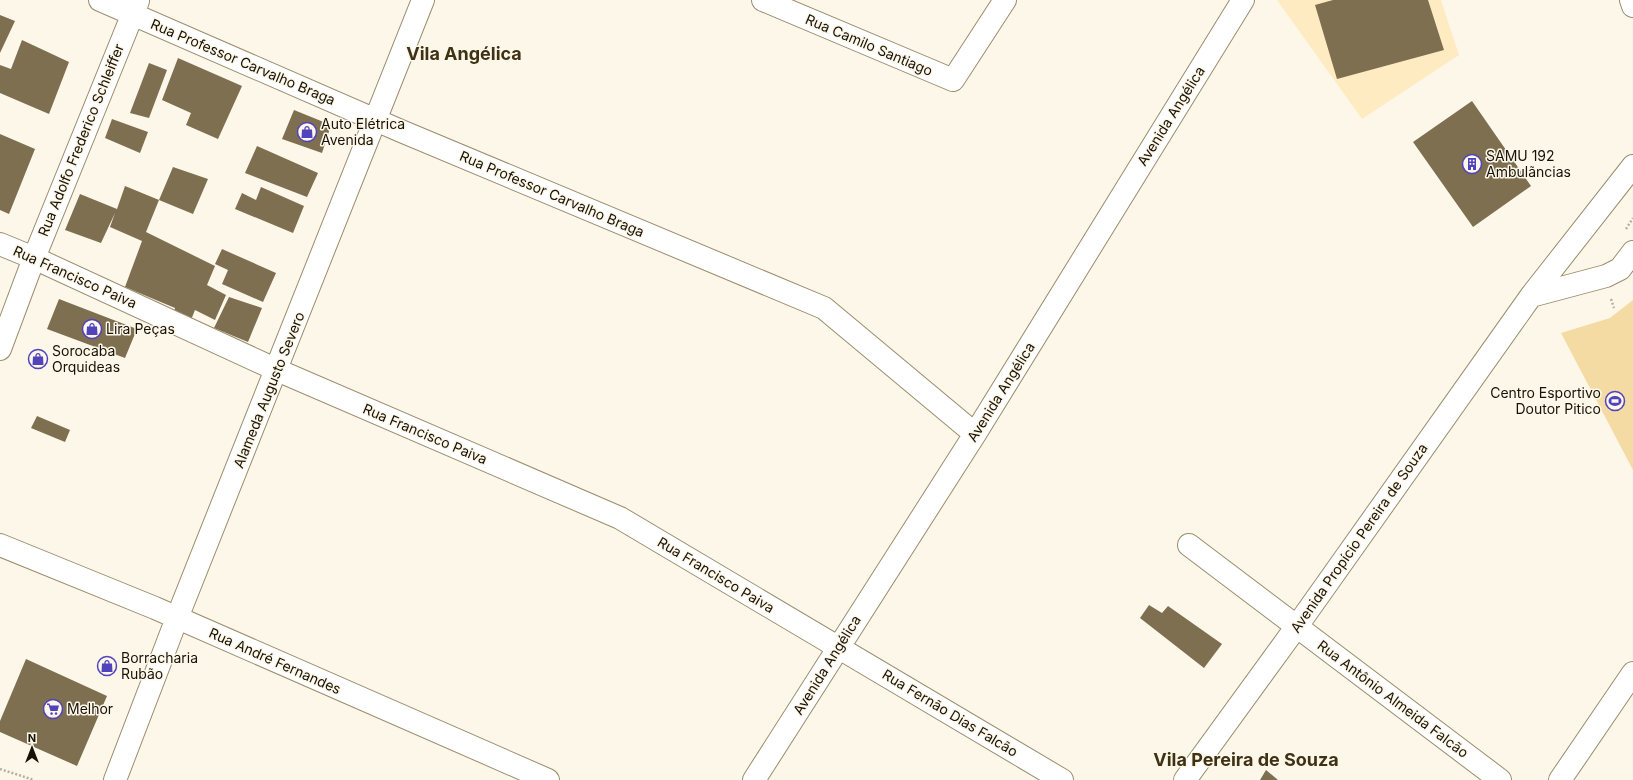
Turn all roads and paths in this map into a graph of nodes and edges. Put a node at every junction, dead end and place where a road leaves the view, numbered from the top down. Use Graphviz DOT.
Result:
graph roads {
  1 [pos="100,0"];
  2 [pos="423,0"];
  3 [pos="763,0"];
  4 [pos="1004,0"];
  5 [pos="1243,0"];
  6 [pos="1631,0"];
  7 [pos="1633,6"];
  8 [pos="135,7"];
  9 [pos="377,118"];
  10 [pos="1633,166"];
  11 [pos="0,244"];
  12 [pos="1633,252"];
  13 [pos="34,258"];
  14 [pos="1532,296"];
  15 [pos="0,349"];
  16 [pos="277,370"];
  17 [pos="975,434"];
  18 [pos="0,545"];
  19 [pos="1189,545"];
  20 [pos="177,618"];
  21 [pos="1297,626"];
  22 [pos="839,647"];
  23 [pos="1633,673"];
  24 [pos="0,769"];
  25 [pos="34,780"];
  26 [pos="115,780"];
  27 [pos="548,780"];
  28 [pos="754,780"];
  29 [pos="1062,780"];
  30 [pos="1185,780"];
  31 [pos="1500,780"];
  32 [pos="1560,780"];
  1 -- 8 [label="street, Rua Professor Carvalho Braga"];
  2 -- 9 [label="street, Alameda Augusto Severo"];
  3 -- 4 [label="street, Rua Camilo Santiago"];
  5 -- 17 [label="street, Avenida Angélica"];
  6 -- 7 [label="street"];
  8 -- 9 [label="street, Rua Professor Carvalho Braga"];
  8 -- 13 [label="street, Rua Adolfo Frederico Schleiffer"];
  9 -- 16 [label="street, Alameda Augusto Severo"];
  9 -- 17 [label="street, Rua Professor Carvalho Braga"];
  10 -- 14 [label="street, Avenida Propício Pereira de Souza"];
  11 -- 13 [label="street, Rua Francisco Paiva"];
  12 -- 14 [label="street"];
  13 -- 15 [label="street, Rua Adolfo Frederico Schleiffer"];
  13 -- 16 [label="street, Rua Francisco Paiva"];
  14 -- 21 [label="street, Avenida Propício Pereira de Souza"];
  16 -- 20 [label="street, Alameda Augusto Severo"];
  16 -- 22 [label="street, Rua Francisco Paiva"];
  17 -- 22 [label="street, Avenida Angélica"];
  18 -- 20 [label="street, Rua André Fernandes"];
  19 -- 21 [label="street, Rua Antônio Almeida Falcão"];
  20 -- 26 [label="street, Alameda Augusto Severo"];
  20 -- 27 [label="street, Rua André Fernandes"];
  21 -- 30 [label="street, Avenida Propício Pereira de Souza"];
  21 -- 31 [label="street, Rua Antônio Almeida Falcão"];
  22 -- 28 [label="street, Avenida Angélica"];
  22 -- 29 [label="street, Rua Fernão Dias Falcão"];
  23 -- 32 [label="street"];
  24 -- 25 [label="path"];
}
